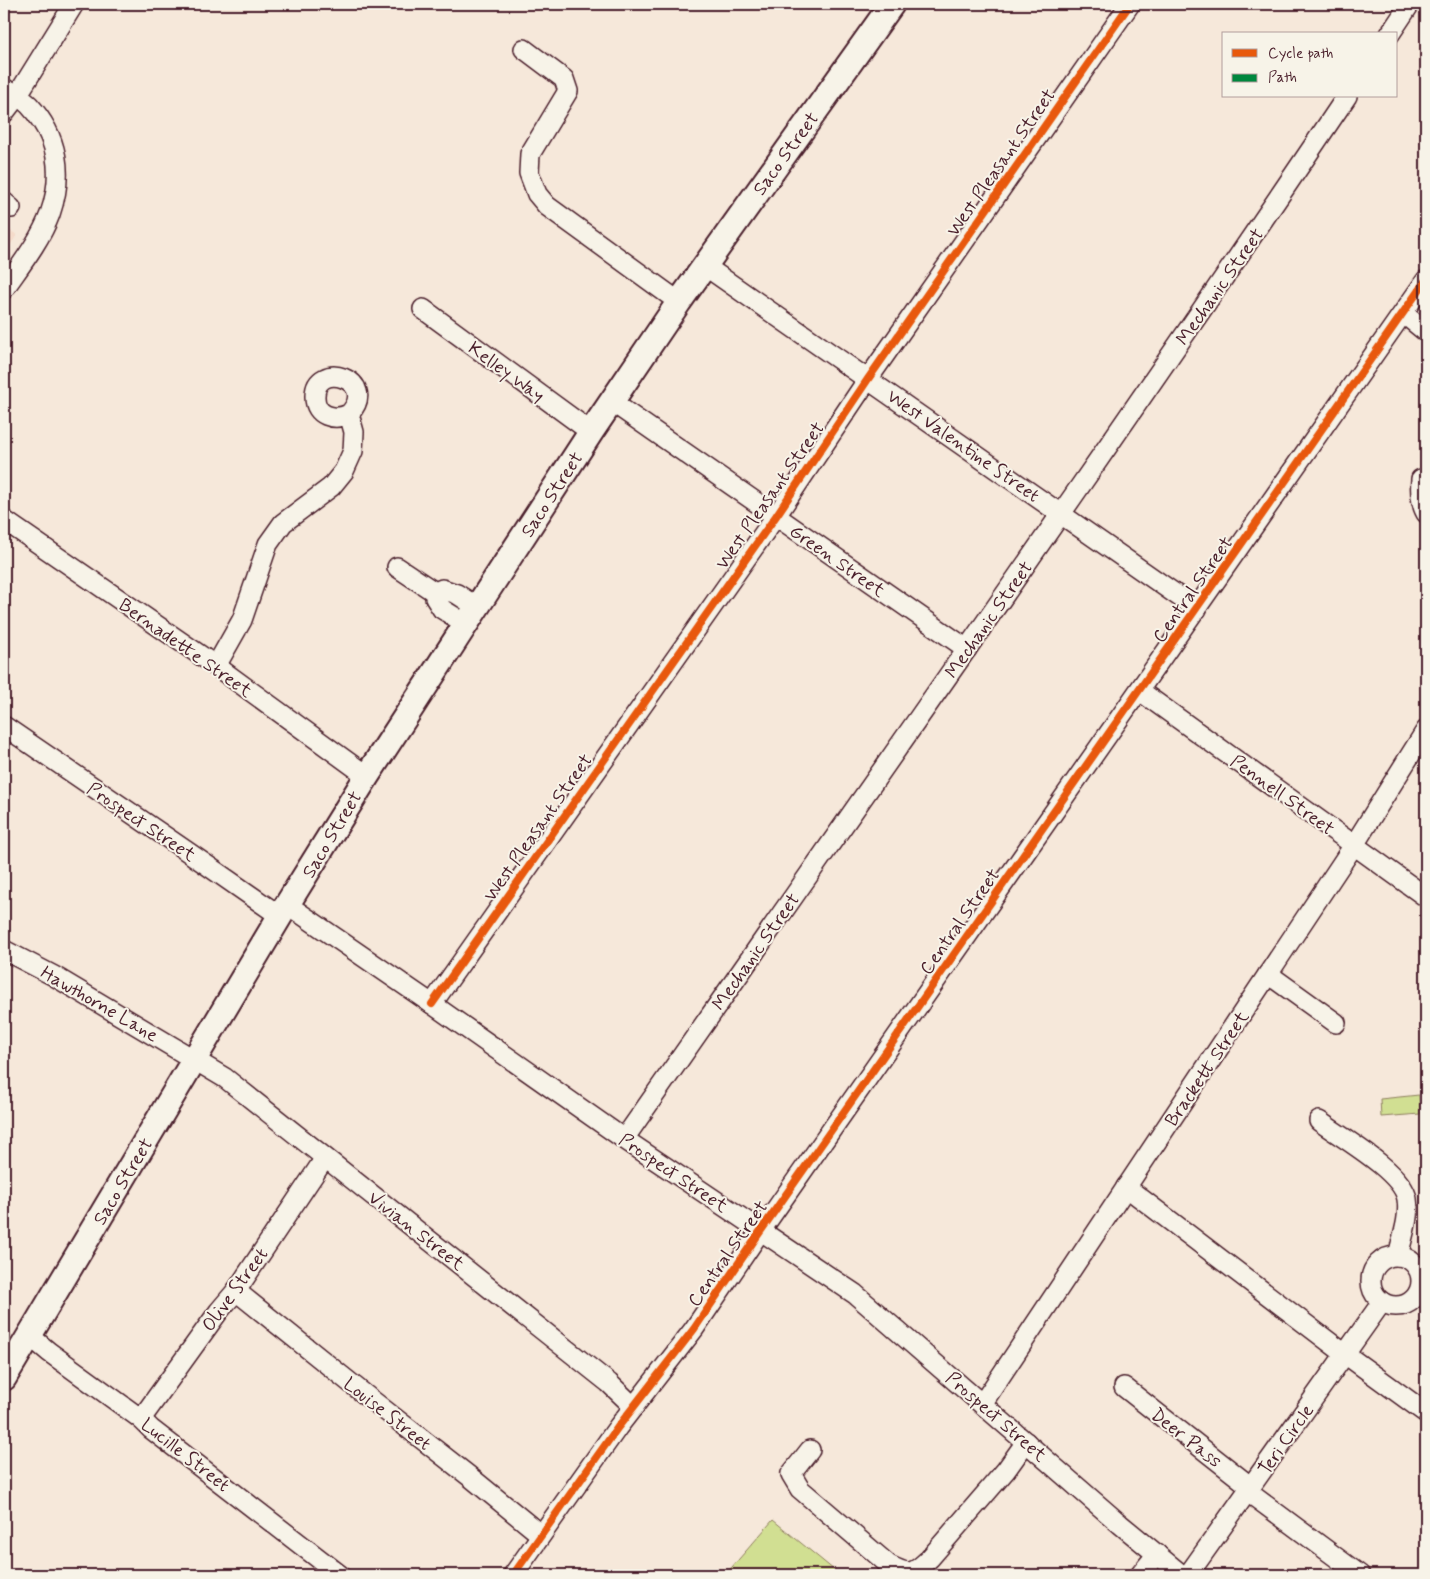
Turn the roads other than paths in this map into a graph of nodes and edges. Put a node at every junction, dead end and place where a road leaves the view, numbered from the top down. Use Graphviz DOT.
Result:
graph roads {
  1 [pos="74,4"];
  2 [pos="892,4"];
  3 [pos="1130,4"];
  4 [pos="1410,4"];
  5 [pos="1391,32"];
  6 [pos="524,49"];
  7 [pos="10,92"];
  8 [pos="1347,98"];
  9 [pos="4,114"];
  10 [pos="705,266"];
  11 [pos="1426,280"];
  12 [pos="4,289"];
  13 [pos="679,302"];
  14 [pos="423,309"];
  15 [pos="1404,314"];
  16 [pos="1426,332"];
  17 [pos="868,379"];
  18 [pos="612,402"];
  19 [pos="348,414"];
  20 [pos="591,432"];
  21 [pos="1421,479"];
  22 [pos="1062,513"];
  23 [pos="1426,513"];
  24 [pos="776,516"];
  25 [pos="4,520"];
  26 [pos="397,567"];
  27 [pos="1197,609"];
  28 [pos="472,616"];
  29 [pos="967,649"];
  30 [pos="216,666"];
  31 [pos="1140,691"];
  32 [pos="4,726"];
  33 [pos="1425,733"];
  34 [pos="367,776"];
  35 [pos="1354,845"];
  36 [pos="1426,897"];
  37 [pos="284,911"];
  38 [pos="4,950"];
  39 [pos="1268,974"];
  40 [pos="432,1004"];
  41 [pos="1336,1023"];
  42 [pos="195,1059"];
  43 [pos="1318,1121"];
  44 [pos="624,1139"];
  45 [pos="325,1158"];
  46 [pos="1126,1187"];
  47 [pos="761,1231"];
  48 [pos="1398,1256"];
  49 [pos="1424,1276"];
  50 [pos="236,1291"];
  51 [pos="1382,1302"];
  52 [pos="30,1336"];
  53 [pos="1345,1354"];
  54 [pos="4,1378"];
  55 [pos="1124,1388"];
  56 [pos="982,1404"];
  57 [pos="634,1407"];
  58 [pos="1426,1413"];
  59 [pos="141,1418"];
  60 [pos="1026,1442"];
  61 [pos="810,1450"];
  62 [pos="1249,1489"];
  63 [pos="541,1535"];
  64 [pos="1157,1554"];
  65 [pos="340,1575"];
  66 [pos="513,1575"];
  67 [pos="1140,1575"];
  68 [pos="1182,1575"];
  69 [pos="1188,1575"];
  70 [pos="1360,1575"];
  1 -- 7 [label="street"];
  2 -- 10 [label="main road, Saco Street"];
  3 -- 17 [label="street, West Pleasant Street"];
  4 -- 5 [label="street"];
  6 -- 13 [label="street"];
  7 -- 9 [label="street"];
  7 -- 12 [label="street"];
  8 -- 22 [label="street, Mechanic Street"];
  10 -- 13 [label="main road, Saco Street"];
  10 -- 17 [label="street, West Valentine Street"];
  11 -- 15 [label="street, Central Street"];
  13 -- 18 [label="main road, Saco Street"];
  14 -- 20 [label="street, Kelley Way"];
  15 -- 16 [label="street"];
  15 -- 27 [label="street, Central Street"];
  17 -- 22 [label="street, West Valentine Street"];
  17 -- 24 [label="street, West Pleasant Street"];
  18 -- 20 [label="main road, Saco Street"];
  18 -- 24 [label="street, Green Street"];
  19 -- 30 [label="street"];
  20 -- 28 [label="main road, Saco Street"];
  21 -- 23 [label="street"];
  22 -- 27 [label="street, West Valentine Street"];
  22 -- 29 [label="street, Mechanic Street"];
  24 -- 29 [label="street, Green Street"];
  24 -- 40 [label="street, West Pleasant Street"];
  25 -- 30 [label="street, Bernadette Street"];
  26 -- 28 [label="street"];
  27 -- 31 [label="street, Central Street"];
  28 -- 34 [label="main road, Saco Street"];
  29 -- 44 [label="street, Mechanic Street"];
  30 -- 34 [label="street, Bernadette Street"];
  31 -- 35 [label="street, Pennell Street"];
  31 -- 47 [label="street, Central Street"];
  32 -- 37 [label="street, Prospect Street"];
  33 -- 35 [label="street, Brackett Street"];
  34 -- 37 [label="main road, Saco Street"];
  35 -- 36 [label="street, Pennell Street"];
  35 -- 39 [label="street, Brackett Street"];
  37 -- 40 [label="street, Prospect Street"];
  37 -- 42 [label="main road, Saco Street"];
  38 -- 42 [label="street, Hawthorne Lane"];
  39 -- 41 [label="street"];
  39 -- 46 [label="street, Brackett Street"];
  40 -- 44 [label="street, Prospect Street"];
  42 -- 45 [label="street, Vivian Street"];
  42 -- 52 [label="main road, Saco Street"];
  43 -- 48 [label="street"];
  44 -- 47 [label="street, Prospect Street"];
  45 -- 50 [label="street, Olive Street"];
  45 -- 57 [label="street, Vivian Street"];
  46 -- 53 [label="street"];
  46 -- 56 [label="street, Brackett Street"];
  47 -- 56 [label="street, Prospect Street"];
  47 -- 57 [label="street, Central Street"];
  48 -- 49 [label="street"];
  48 -- 51 [label="street"];
  49 -- 51 [label="street"];
  50 -- 59 [label="street, Olive Street"];
  50 -- 63 [label="street, Louise Street"];
  51 -- 53 [label="street, Teri Circle"];
  52 -- 54 [label="main road, Saco Street"];
  52 -- 59 [label="street, Lucille Street"];
  53 -- 58 [label="street"];
  53 -- 62 [label="street, Teri Circle"];
  55 -- 62 [label="street, Deer Pass"];
  56 -- 60 [label="street, Prospect Street"];
  57 -- 63 [label="street, Central Street"];
  59 -- 65 [label="street, Lucille Street"];
  60 -- 61 [label="street"];
  60 -- 64 [label="street, Prospect Street"];
  62 -- 69 [label="street, Teri Circle"];
  62 -- 70 [label="street, Deer Pass"];
  63 -- 66 [label="street, Central Street"];
  64 -- 67 [label="street"];
  64 -- 68 [label="street, Prospect Street"];
}
